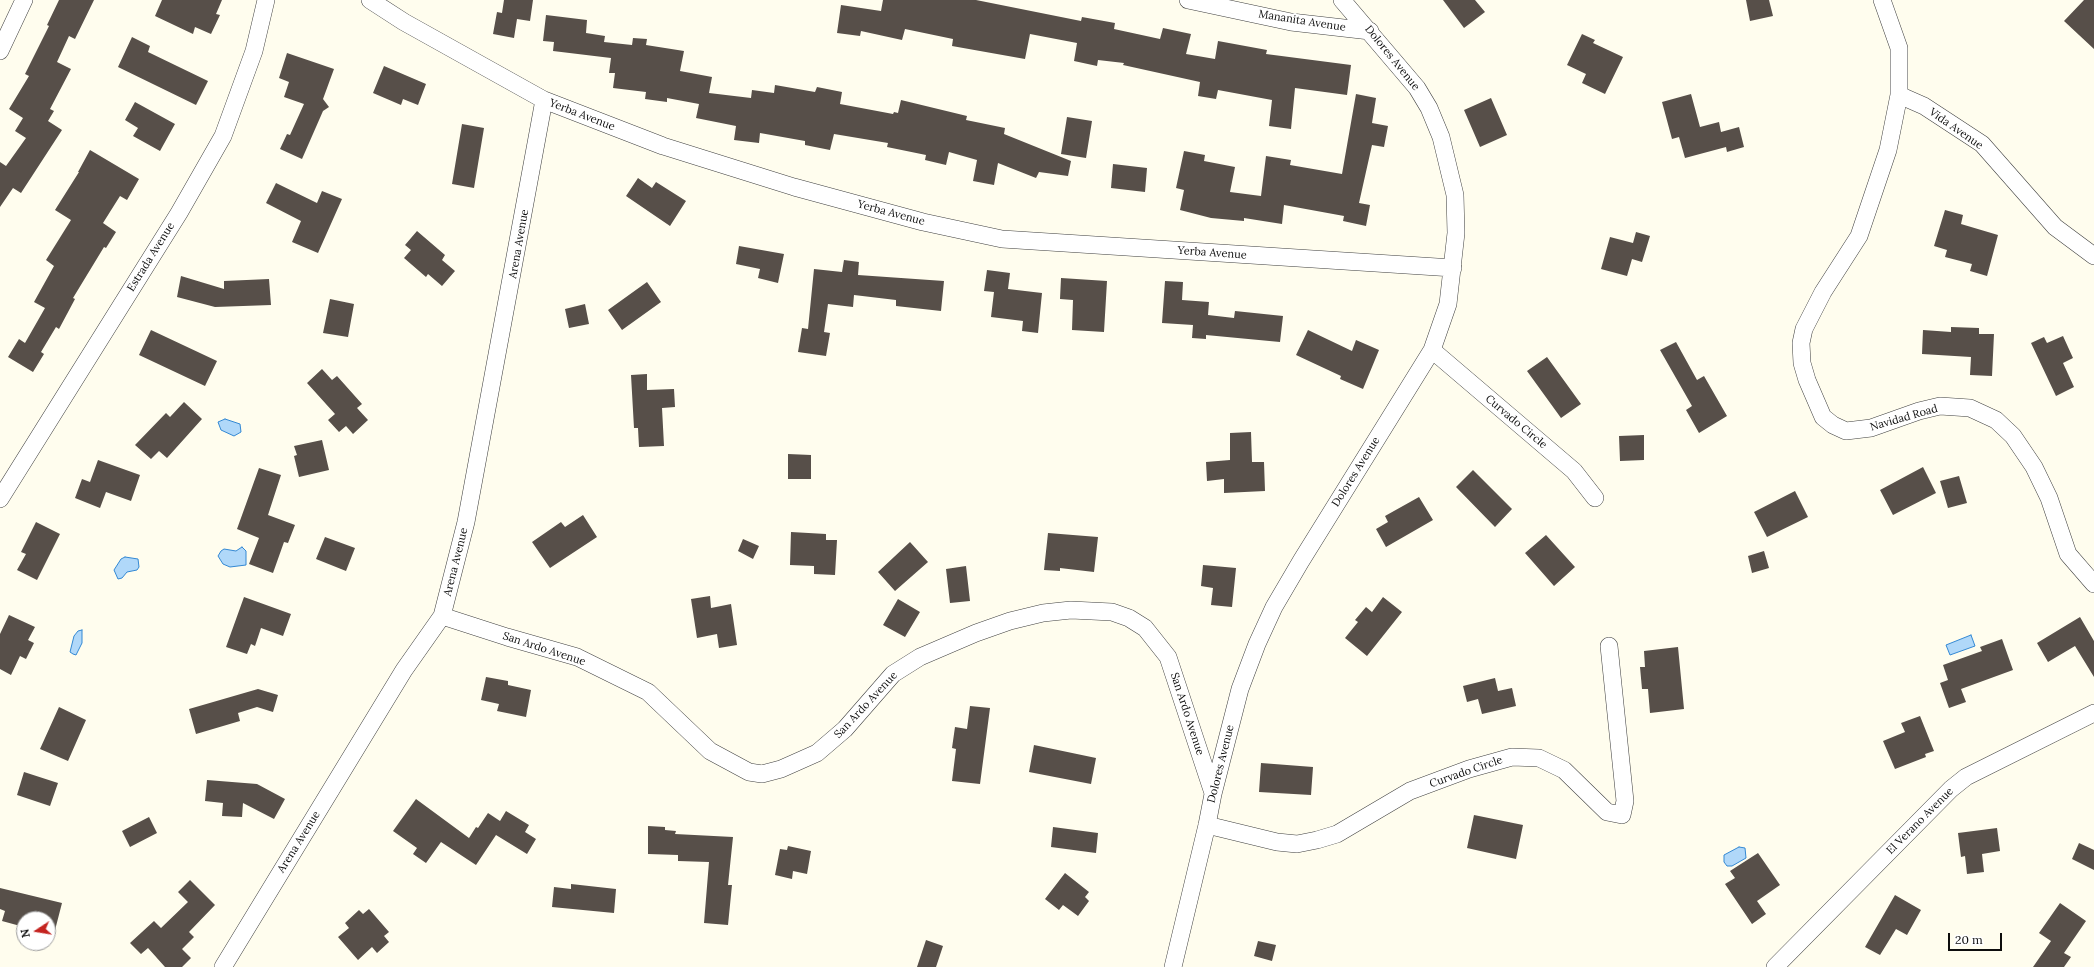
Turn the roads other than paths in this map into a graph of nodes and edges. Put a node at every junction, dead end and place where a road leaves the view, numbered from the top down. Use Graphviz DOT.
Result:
graph roads {
  1 [pos="24,0"];
  2 [pos="266,0"];
  3 [pos="370,0"];
  4 [pos="1188,0"];
  5 [pos="1342,0"];
  6 [pos="1882,0"];
  7 [pos="1370,31"];
  8 [pos="0,51"];
  9 [pos="1899,95"];
  10 [pos="544,100"];
  11 [pos="2094,256"];
  12 [pos="1453,268"];
  13 [pos="1432,350"];
  14 [pos="0,498"];
  15 [pos="1595,498"];
  16 [pos="2094,584"];
  17 [pos="442,616"];
  18 [pos="1609,646"];
  19 [pos="2094,713"];
  20 [pos="1213,794"];
  21 [pos="1207,825"];
  22 [pos="223,967"];
  23 [pos="1174,967"];
  24 [pos="1775,967"];
  1 -- 8 [label="street"];
  2 -- 14 [label="street, Estrada Avenue"];
  3 -- 10 [label="street, Yerba Avenue"];
  4 -- 7 [label="street, Mananita Avenue"];
  5 -- 7 [label="street, Dolores Avenue"];
  6 -- 9 [label="street"];
  7 -- 12 [label="street, Dolores Avenue"];
  9 -- 11 [label="street, Vida Avenue"];
  9 -- 16 [label="street, Navidad Road"];
  10 -- 12 [label="street, Yerba Avenue"];
  10 -- 17 [label="street, Arena Avenue"];
  12 -- 13 [label="street, Dolores Avenue"];
  13 -- 15 [label="street, Curvado Circle"];
  13 -- 20 [label="street, Dolores Avenue"];
  17 -- 20 [label="street, San Ardo Avenue"];
  17 -- 22 [label="street, Arena Avenue"];
  18 -- 21 [label="street, Curvado Circle"];
  19 -- 24 [label="street, El Verano Avenue"];
  20 -- 21 [label="street, Dolores Avenue"];
  21 -- 23 [label="street, Dolores Avenue"];
}
